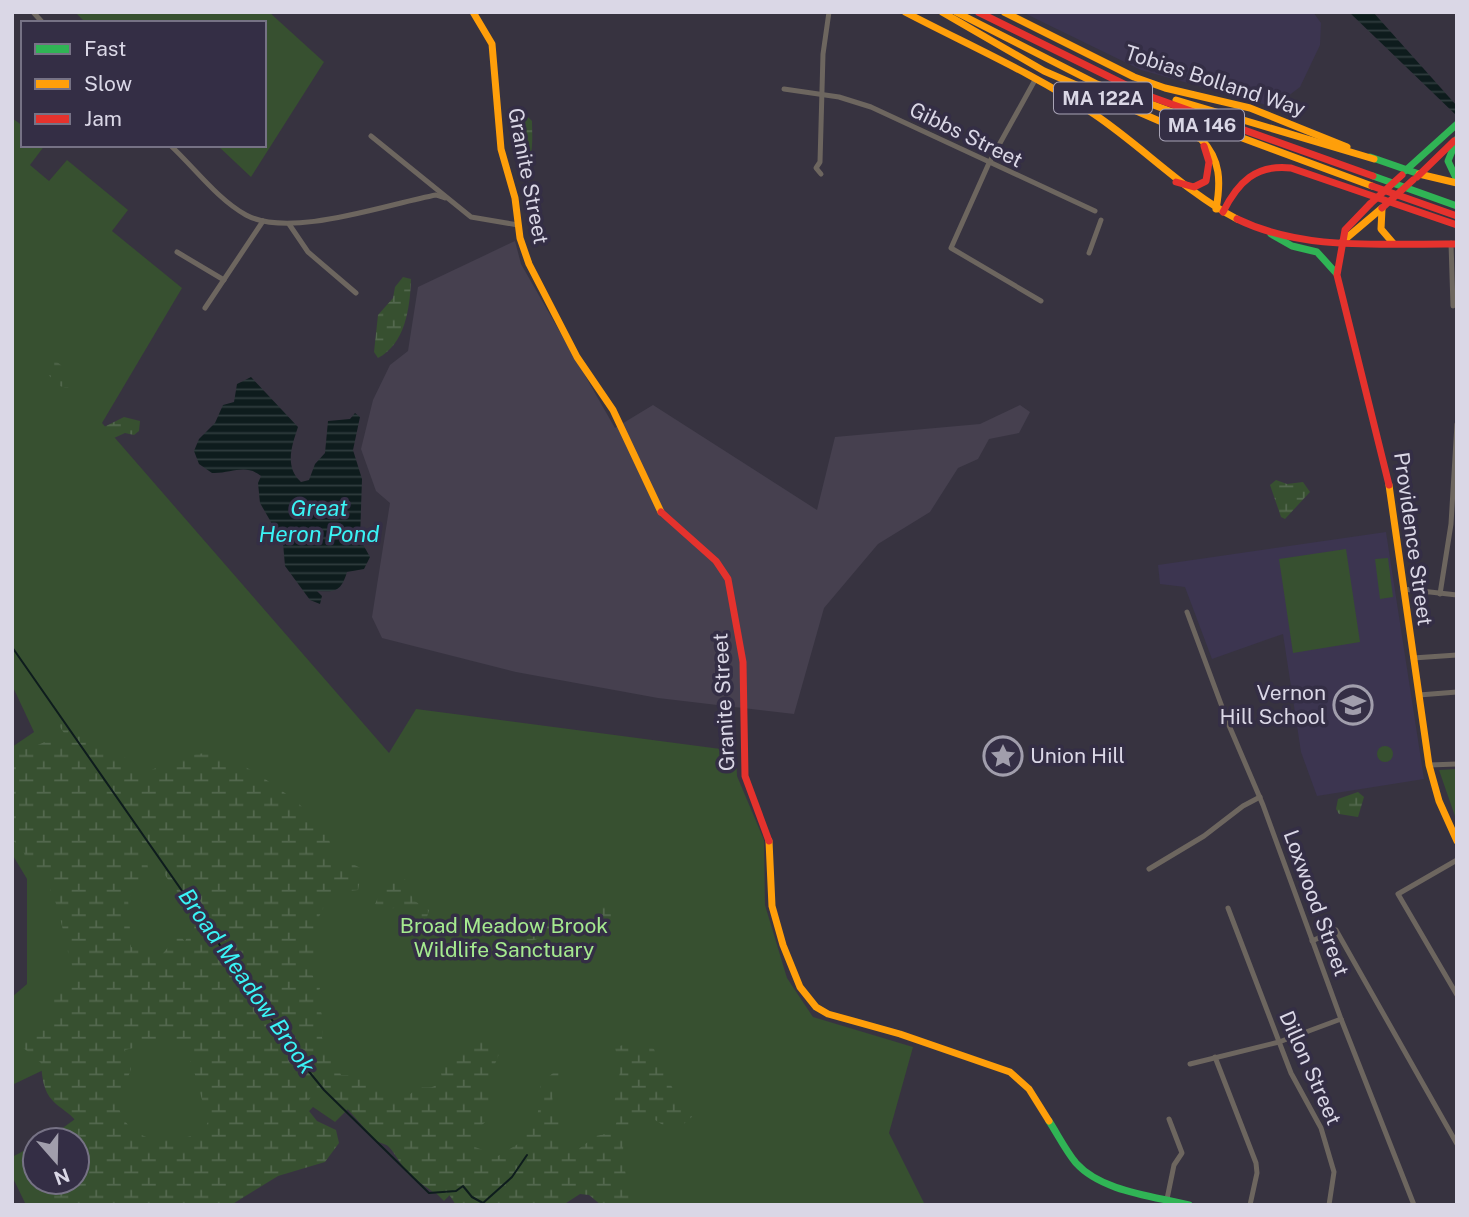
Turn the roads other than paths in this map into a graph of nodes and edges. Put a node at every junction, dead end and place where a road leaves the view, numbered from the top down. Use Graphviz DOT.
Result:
graph roads {
  1 [pos="473,12"];
  2 [pos="829,12"];
  3 [pos="905,12"];
  4 [pos="942,12"];
  5 [pos="956,12"];
  6 [pos="978,12"];
  7 [pos="1004,12"];
  8 [pos="1109,79"];
  9 [pos="1035,80"];
  10 [pos="784,89"];
  11 [pos="821,94"];
  12 [pos="1454,127"];
  13 [pos="370,136"];
  14 [pos="1201,139"];
  15 [pos="1457,139"];
  16 [pos="172,147"];
  17 [pos="1374,159"];
  18 [pos="989,163"];
  19 [pos="1404,172"];
  20 [pos="821,174"];
  21 [pos="1416,177"];
  22 [pos="1457,181"];
  23 [pos="1176,182"];
  24 [pos="446,198"];
  25 [pos="1457,206"];
  26 [pos="1382,208"];
  27 [pos="1095,211"];
  28 [pos="1219,211"];
  29 [pos="1457,216"];
  30 [pos="1101,220"];
  31 [pos="263,221"];
  32 [pos="289,223"];
  33 [pos="518,225"];
  34 [pos="1457,225"];
  35 [pos="1268,232"];
  36 [pos="1343,242"];
  37 [pos="1393,243"];
  38 [pos="1454,244"];
  39 [pos="177,252"];
  40 [pos="1089,253"];
  41 [pos="1337,275"];
  42 [pos="224,280"];
  43 [pos="356,293"];
  44 [pos="1041,301"];
  45 [pos="1453,306"];
  46 [pos="205,308"];
  47 [pos="1457,424"];
  48 [pos="1403,589"];
  49 [pos="1440,594"];
  50 [pos="1457,595"];
  51 [pos="1186,612"];
  52 [pos="1457,655"];
  53 [pos="1413,658"];
  54 [pos="1457,692"];
  55 [pos="1419,695"];
  56 [pos="1457,764"];
  57 [pos="1429,765"];
  58 [pos="1260,797"];
  59 [pos="1457,841"];
  60 [pos="1457,860"];
  61 [pos="1149,869"];
  62 [pos="1228,908"];
  63 [pos="1312,941"];
  64 [pos="1457,995"];
  65 [pos="1341,1018"];
  66 [pos="1279,1042"];
  67 [pos="1216,1057"];
  68 [pos="1191,1064"];
  69 [pos="1169,1119"];
  70 [pos="1457,1144"];
  71 [pos="1167,1199"];
  72 [pos="1189,1205"];
  73 [pos="1250,1205"];
  74 [pos="1329,1205"];
  75 [pos="1414,1205"];
  1 -- 33 [label="main road, Granite Street"];
  2 -- 11 [label="street"];
  3 -- 9 [label="main road"];
  4 -- 14 [label="main road, MA 122A"];
  5 -- 29 [label="main road, MA 146"];
  6 -- 8 [label="main road, MA 122A"];
  7 -- 17 [label="main road, Tobias Bolland Way"];
  8 -- 17 [label="main road, MA 122A"];
  8 -- 25 [label="main road, MA 146"];
  9 -- 18 [label="street"];
  9 -- 23 [label="main road"];
  10 -- 11 [label="street, Gibbs Street"];
  11 -- 18 [label="street, Gibbs Street"];
  11 -- 20 [label="street"];
  12 -- 19 [label="main road"];
  13 -- 24 [label="street"];
  14 -- 23 [label="main road"];
  14 -- 28 [label="main road"];
  15 -- 21 [label="main road"];
  15 -- 22 [label="main road"];
  16 -- 31 [label="street"];
  17 -- 19 [label="main road, Tobias Bolland Way / MA 122A"];
  18 -- 27 [label="street, Gibbs Street"];
  18 -- 44 [label="street"];
  19 -- 21 [label="main road, Tobias Bolland Way / MA 122A"];
  19 -- 36 [label="main road, bridge"];
  21 -- 22 [label="main road, Tobias Bolland Way"];
  21 -- 26 [label="main road, bridge"];
  23 -- 28 [label="main road"];
  24 -- 32 [label="street"];
  24 -- 33 [label="street"];
  26 -- 36 [label="main road"];
  26 -- 37 [label="main road"];
  28 -- 34 [label="main road"];
  28 -- 35 [label="main road"];
  30 -- 40 [label="street"];
  31 -- 32 [label="street"];
  31 -- 42 [label="street"];
  32 -- 43 [label="street"];
  33 -- 71 [label="main road, Granite Street"];
  35 -- 36 [label="main road"];
  35 -- 41 [label="main road"];
  36 -- 37 [label="main road"];
  36 -- 41 [label="main road, Providence Street"];
  37 -- 38 [label="main road"];
  38 -- 45 [label="street"];
  39 -- 42 [label="street"];
  41 -- 48 [label="main road, Providence Street"];
  42 -- 46 [label="street"];
  47 -- 49 [label="street"];
  48 -- 49 [label="street"];
  48 -- 53 [label="main road, Providence Street"];
  49 -- 50 [label="street"];
  51 -- 58 [label="street, Loxwood Street"];
  52 -- 53 [label="street"];
  53 -- 55 [label="main road, Providence Street"];
  54 -- 55 [label="street"];
  55 -- 57 [label="main road, Providence Street"];
  56 -- 57 [label="street"];
  57 -- 59 [label="main road, Providence Street"];
  58 -- 61 [label="street"];
  58 -- 63 [label="street, Loxwood Street"];
  60 -- 64 [label="street"];
  62 -- 66 [label="street, Dillon Street"];
  63 -- 65 [label="street, Loxwood Street"];
  63 -- 70 [label="street"];
  65 -- 66 [label="street"];
  65 -- 75 [label="street, Loxwood Street"];
  66 -- 67 [label="street"];
  66 -- 74 [label="street, Dillon Street"];
  67 -- 68 [label="street"];
  67 -- 73 [label="street"];
  69 -- 71 [label="street"];
  71 -- 72 [label="main road, Granite Street"];
}
